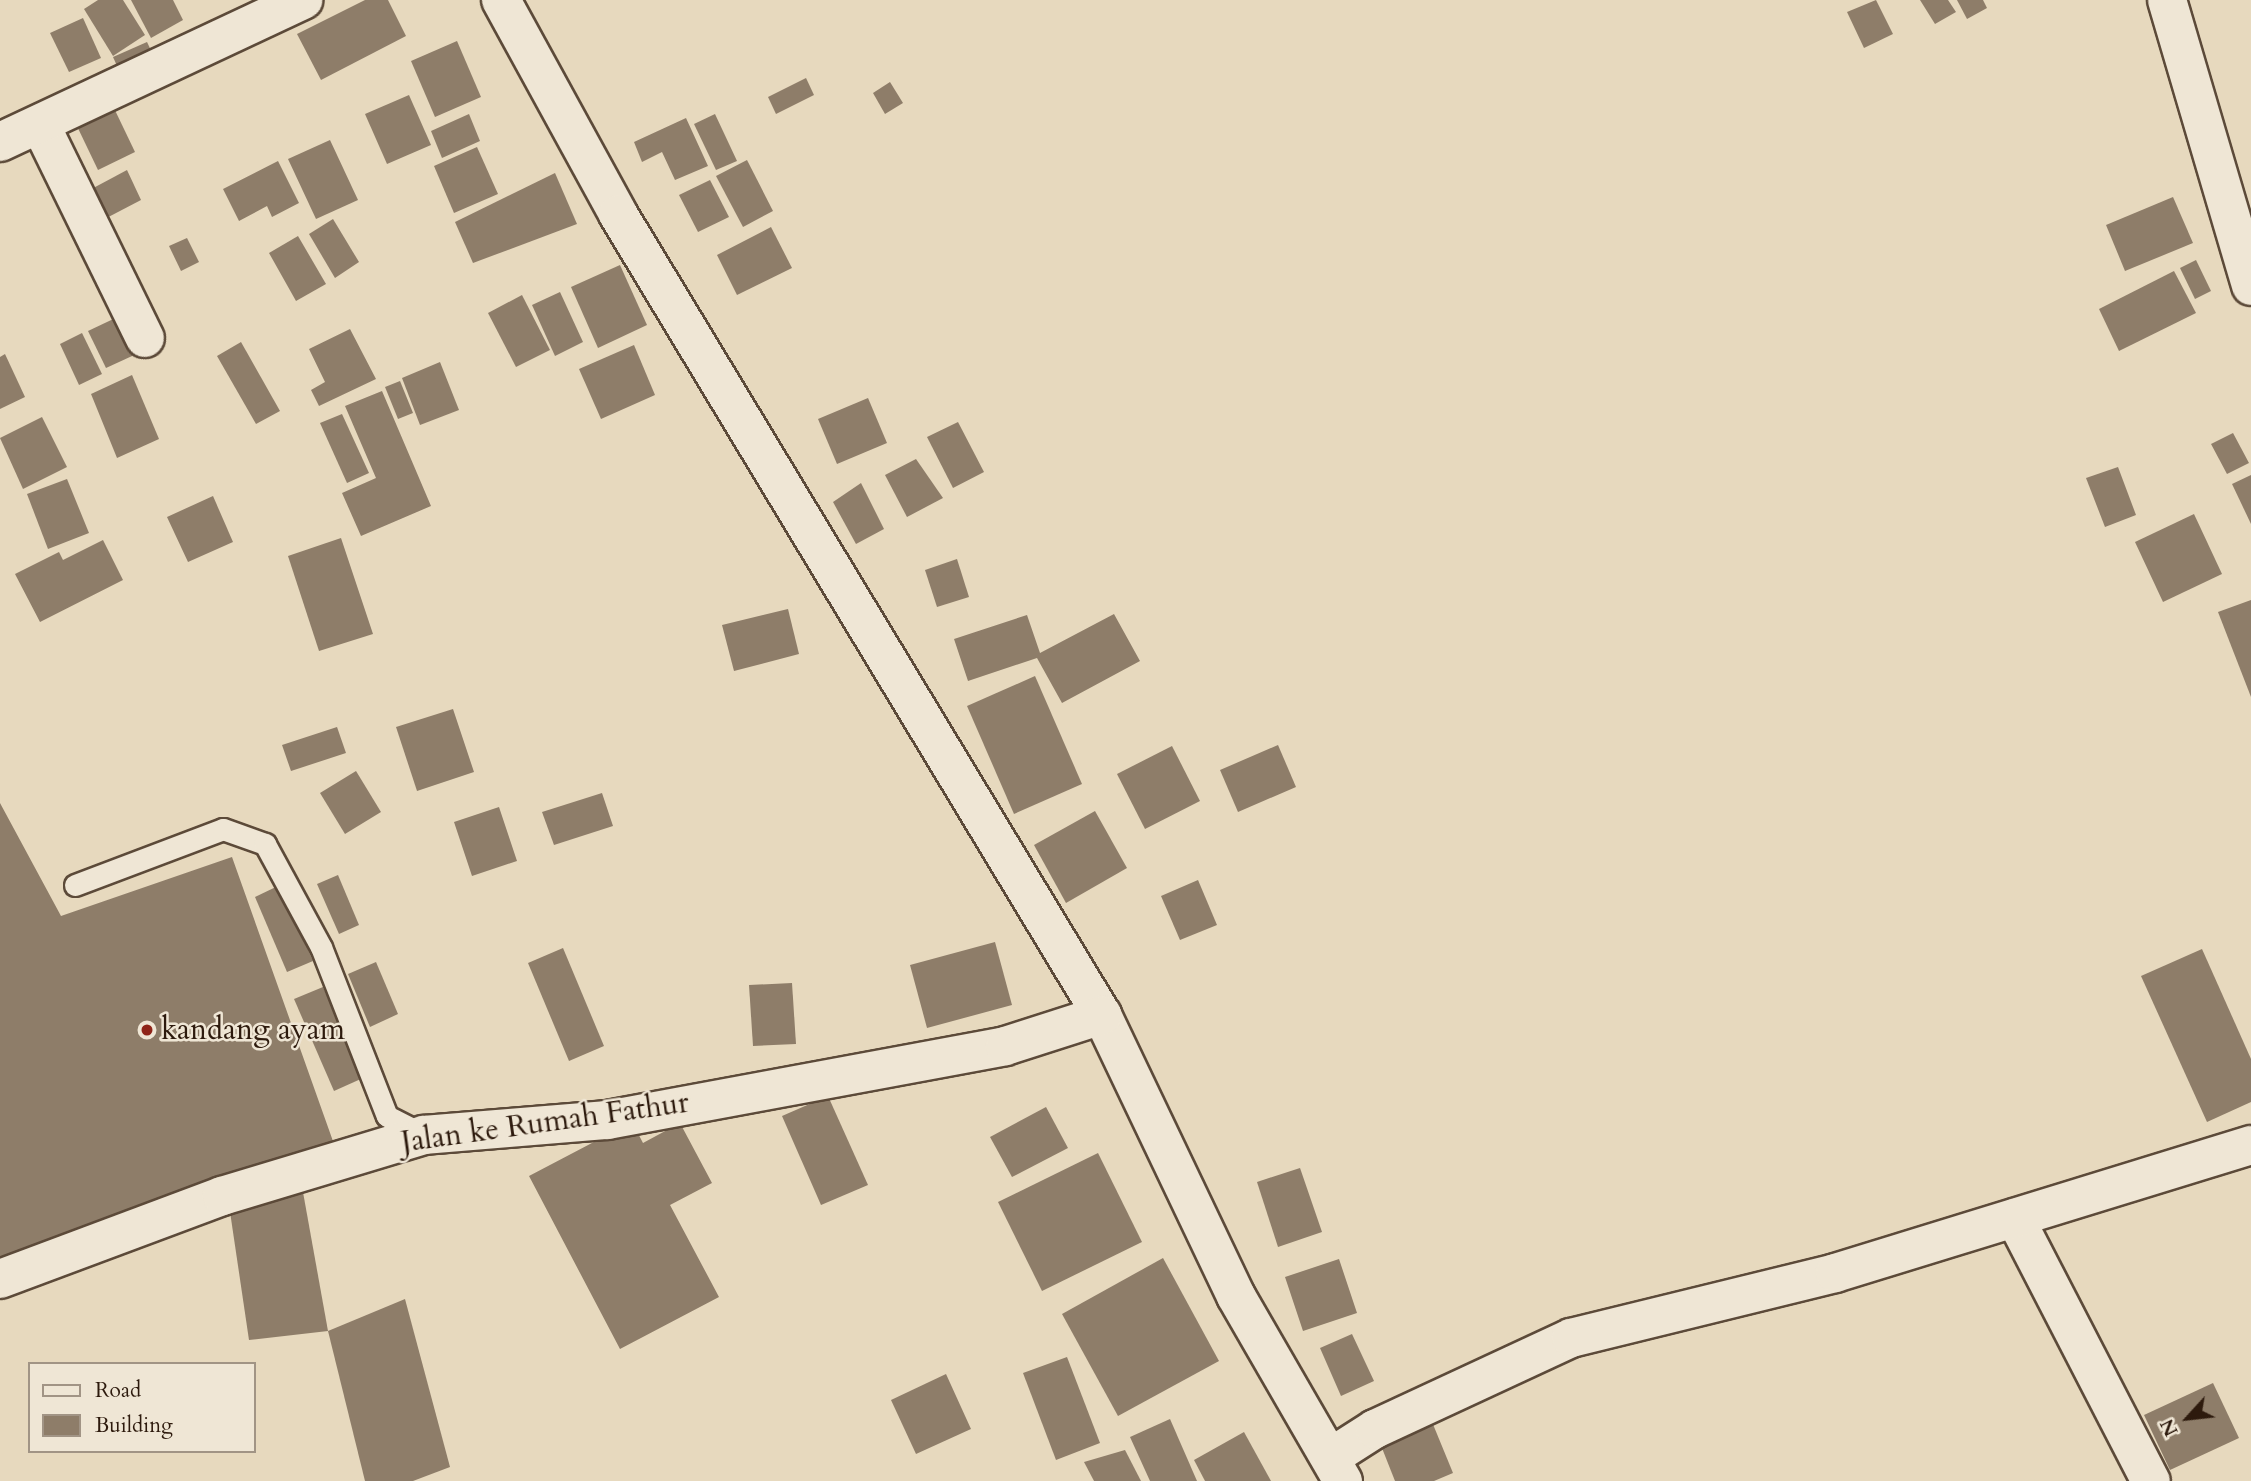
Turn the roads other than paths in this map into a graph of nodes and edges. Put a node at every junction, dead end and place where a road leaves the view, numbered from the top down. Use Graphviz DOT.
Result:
graph roads {
  1 [pos="303,0"];
  2 [pos="501,0"];
  3 [pos="2167,0"];
  4 [pos="41,126"];
  5 [pos="0,142"];
  6 [pos="2251,286"];
  7 [pos="145,338"];
  8 [pos="75,885"];
  9 [pos="1102,1015"];
  10 [pos="424,1135"];
  11 [pos="2251,1145"];
  12 [pos="2015,1218"];
  13 [pos="0,1279"];
  14 [pos="1337,1469"];
  15 [pos="2151,1481"];
  1 -- 4 [label="street"];
  2 -- 9 [label="street"];
  3 -- 6 [label="street"];
  4 -- 5 [label="street"];
  4 -- 7 [label="street"];
  8 -- 10 [label="lane"];
  9 -- 10 [label="street, Jalan ke Rumah Fathur"];
  9 -- 14 [label="street"];
  10 -- 13 [label="street, Jalan ke Rumah Fathur"];
  11 -- 12 [label="street"];
  12 -- 14 [label="street"];
  12 -- 15 [label="street"];
}
